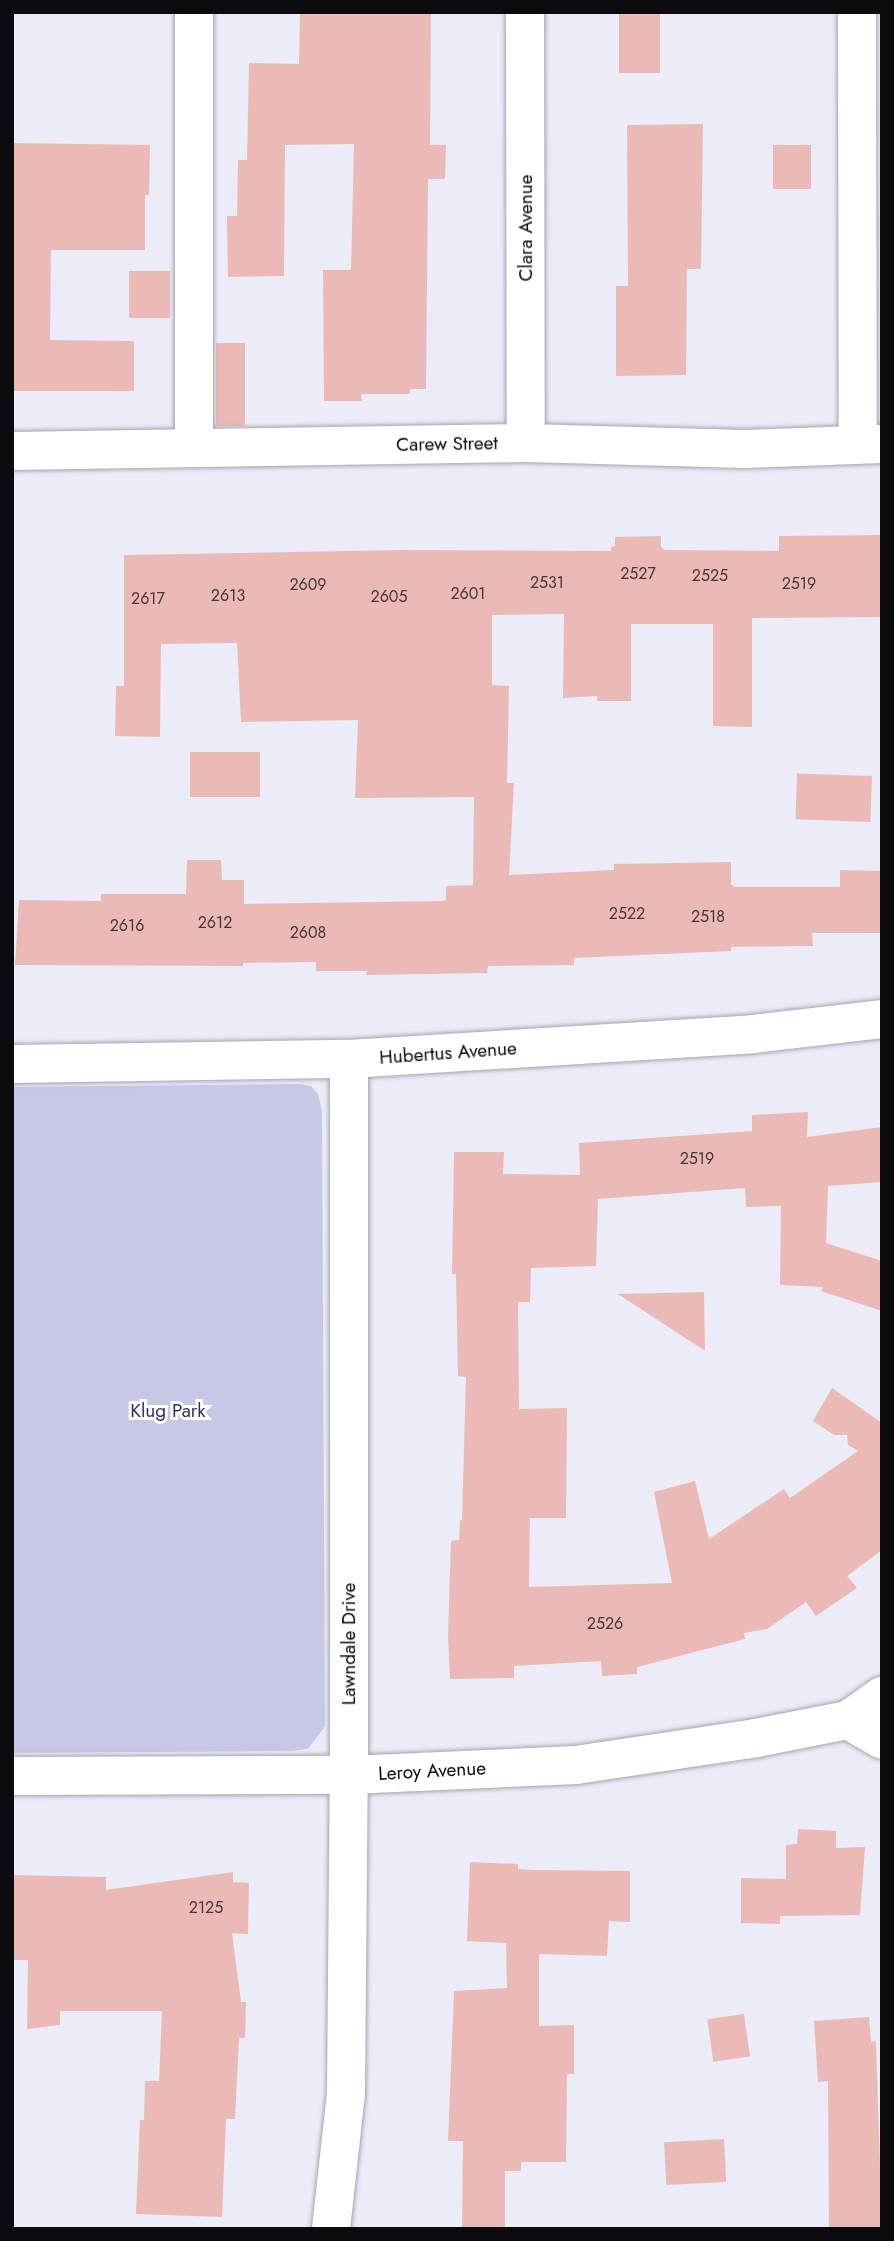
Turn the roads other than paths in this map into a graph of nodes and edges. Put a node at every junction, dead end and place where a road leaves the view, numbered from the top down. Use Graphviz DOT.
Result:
graph roads {
  1 [pos="194,12"];
  2 [pos="525,12"];
  3 [pos="857,12"];
  4 [pos="526,443"];
  5 [pos="870,444"];
  6 [pos="194,448"];
  7 [pos="12,451"];
  8 [pos="882,1019"];
  9 [pos="349,1059"];
  10 [pos="12,1064"];
  11 [pos="882,1696"];
  12 [pos="848,1720"];
  13 [pos="882,1740"];
  14 [pos="349,1775"];
  15 [pos="12,1776"];
  16 [pos="331,2229"];
  1 -- 6 [label="street"];
  2 -- 4 [label="street, Clara Avenue"];
  3 -- 5 [label="street"];
  4 -- 5 [label="street, Carew Street"];
  4 -- 6 [label="street, Carew Street"];
  6 -- 7 [label="street, Carew Street"];
  8 -- 9 [label="street, Hubertus Avenue"];
  9 -- 10 [label="street, Hubertus Avenue"];
  9 -- 14 [label="street, Lawndale Drive"];
  11 -- 12 [label="street, Leroy Avenue"];
  12 -- 13 [label="street"];
  12 -- 14 [label="street, Leroy Avenue"];
  14 -- 15 [label="street, Leroy Avenue"];
  14 -- 16 [label="street, Lawndale Drive"];
}
